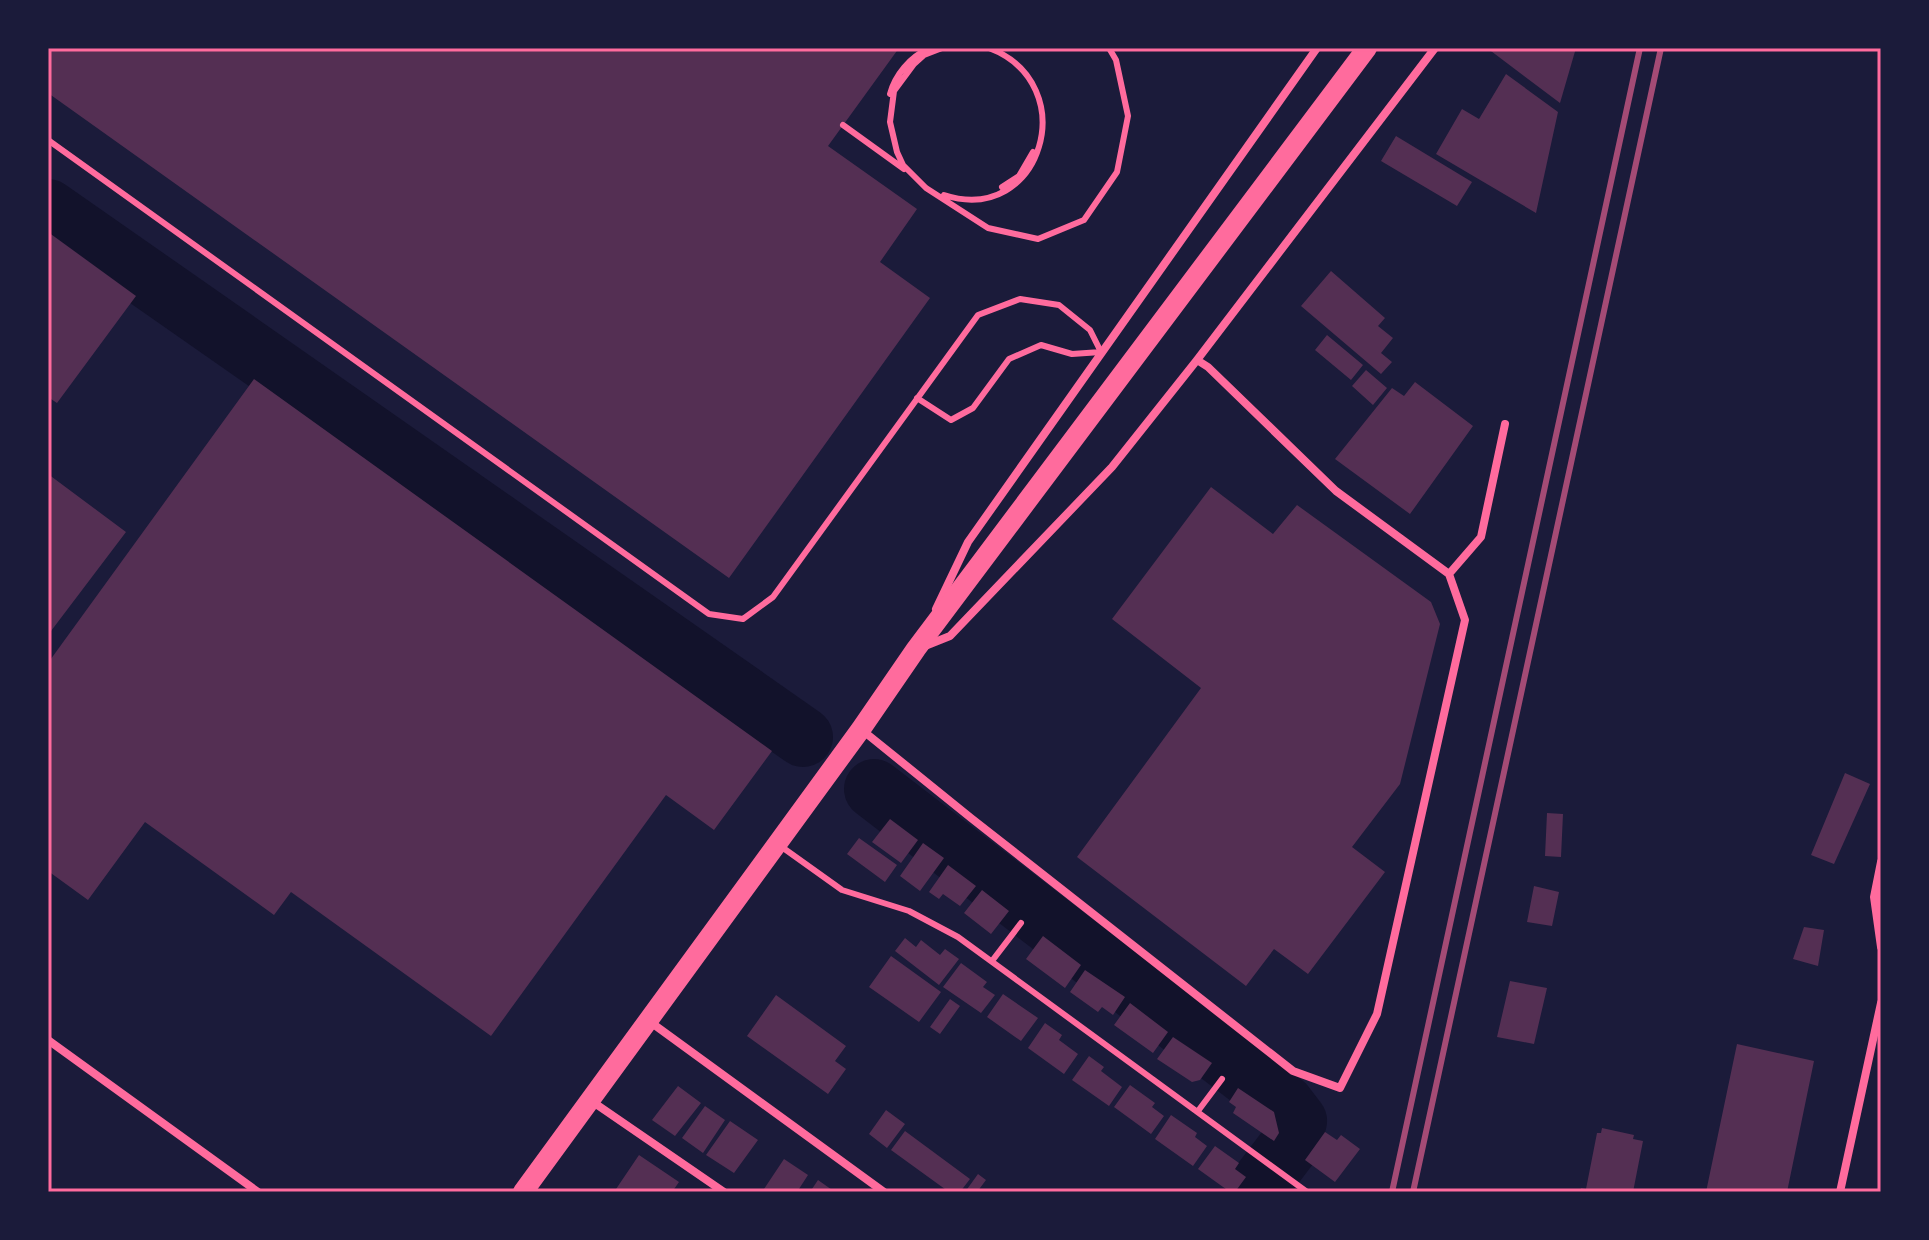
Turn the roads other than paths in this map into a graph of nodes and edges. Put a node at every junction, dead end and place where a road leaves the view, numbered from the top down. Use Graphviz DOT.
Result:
graph roads {
  1 [pos="930,48"];
  2 [pos="940,48"];
  3 [pos="994,48"];
  4 [pos="1109,48"];
  5 [pos="1317,48"];
  6 [pos="1367,48"];
  7 [pos="1435,48"];
  8 [pos="843,125"];
  9 [pos="48,140"];
  10 [pos="1101,352"];
  11 [pos="1197,360"];
  12 [pos="917,398"];
  13 [pos="1505,424"];
  14 [pos="1449,574"];
  15 [pos="916,649"];
  16 [pos="861,729"];
  17 [pos="777,844"];
  18 [pos="1881,862"];
  19 [pos="1021,923"];
  20 [pos="1881,947"];
  21 [pos="992,961"];
  22 [pos="1881,1003"];
  23 [pos="648,1021"];
  24 [pos="48,1040"];
  25 [pos="1222,1079"];
  26 [pos="590,1100"];
  27 [pos="1198,1111"];
  28 [pos="258,1192"];
  29 [pos="523,1192"];
  30 [pos="724,1192"];
  31 [pos="884,1192"];
  32 [pos="1307,1192"];
  33 [pos="1840,1192"];
  1 -- 2 [label="lane"];
  2 -- 4 [label="lane"];
  3 -- 8 [label="lane"];
  5 -- 10 [label="street"];
  6 -- 15 [label="main road"];
  7 -- 11 [label="street"];
  9 -- 12 [label="lane"];
  10 -- 12 [label="lane"];
  10 -- 12 [label="lane"];
  10 -- 15 [label="street"];
  11 -- 14 [label="street"];
  11 -- 15 [label="street"];
  13 -- 14 [label="street"];
  14 -- 16 [label="street"];
  15 -- 16 [label="main road"];
  16 -- 17 [label="main road"];
  17 -- 21 [label="lane"];
  17 -- 23 [label="main road"];
  18 -- 20 [label="street"];
  19 -- 21 [label="lane"];
  21 -- 27 [label="lane"];
  22 -- 33 [label="street"];
  23 -- 26 [label="main road"];
  23 -- 31 [label="street"];
  24 -- 28 [label="street"];
  25 -- 27 [label="lane"];
  26 -- 29 [label="main road"];
  26 -- 30 [label="street"];
  27 -- 32 [label="lane"];
}
